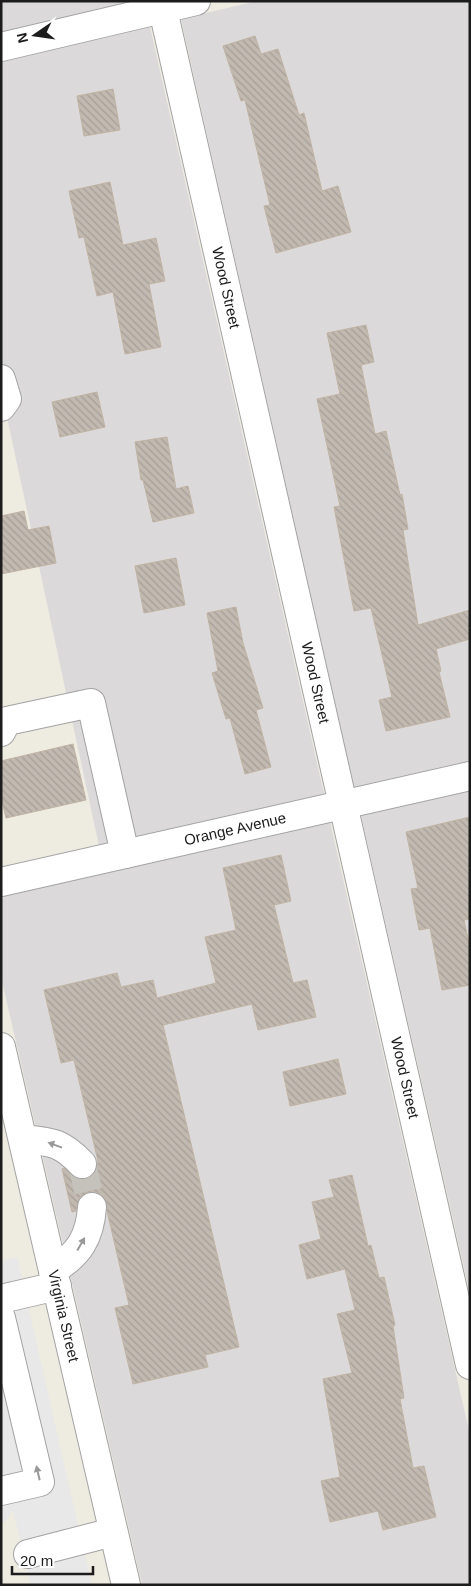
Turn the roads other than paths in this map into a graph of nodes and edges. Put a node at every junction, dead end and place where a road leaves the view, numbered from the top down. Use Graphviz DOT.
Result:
graph roads {
  1 [pos="196,1"];
  2 [pos="162,5"];
  3 [pos="1,47"];
  4 [pos="1,379"];
  5 [pos="1,407"];
  6 [pos="1,732"];
  7 [pos="470,776"];
  8 [pos="342,805"];
  9 [pos="125,854"];
  10 [pos="1,882"];
  11 [pos="1,1046"];
  12 [pos="22,1139"];
  13 [pos="82,1164"];
  14 [pos="92,1207"];
  15 [pos="55,1278"];
  16 [pos="1,1299"];
  17 [pos="1,1318"];
  18 [pos="470,1365"];
  19 [pos="1,1491"];
  20 [pos="113,1532"];
  21 [pos="28,1554"];
  22 [pos="126,1585"];
  1 -- 2 [label="street"];
  2 -- 3 [label="street"];
  2 -- 8 [label="street, Wood Street"];
  4 -- 5 [label="street"];
  6 -- 9 [label="street"];
  7 -- 8 [label="street, Orange Avenue"];
  8 -- 9 [label="street, Orange Avenue"];
  8 -- 18 [label="street, Wood Street"];
  9 -- 10 [label="street, Orange Avenue"];
  11 -- 12 [label="street, Virginia Street"];
  13 -- 12 [label="street, one-way"];
  12 -- 15 [label="street, Virginia Street"];
  15 -- 14 [label="street, one-way"];
  15 -- 16 [label="street"];
  15 -- 20 [label="street, Virginia Street"];
  19 -- 17 [label="street, one-way"];
  20 -- 21 [label="street"];
  20 -- 22 [label="street, Virginia Street"];
}
